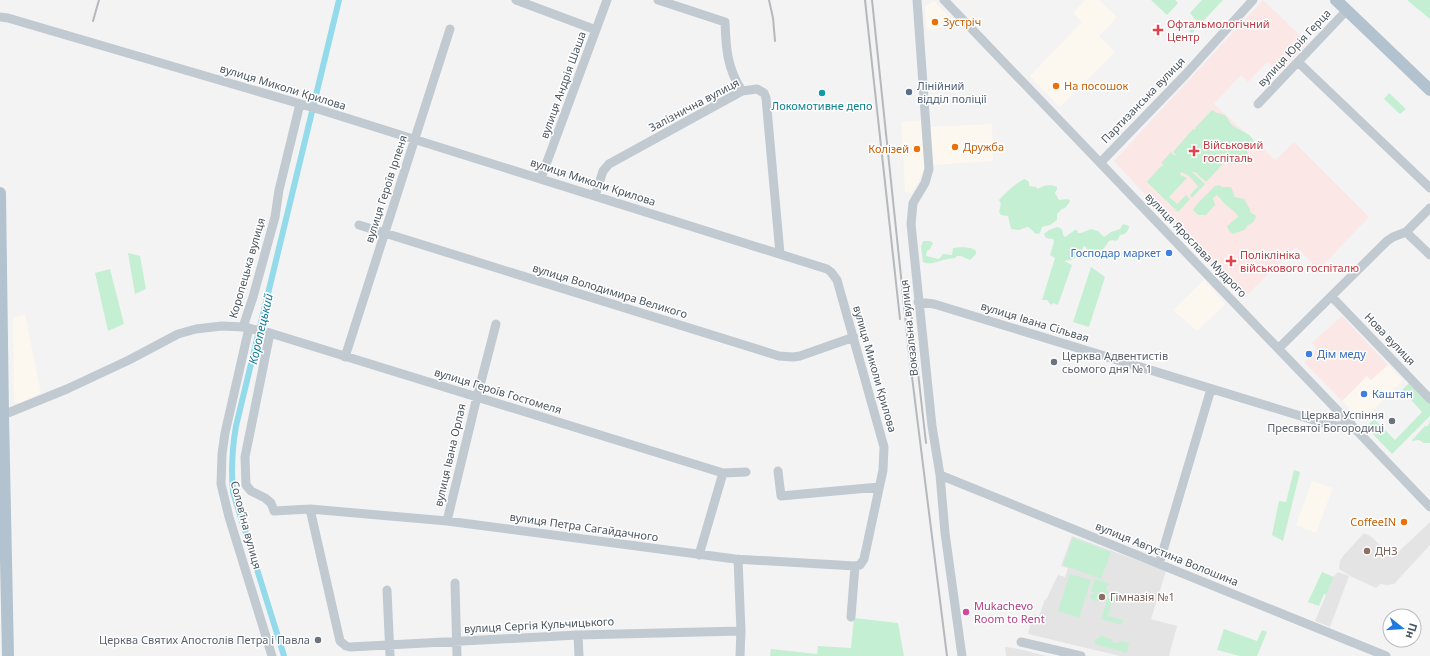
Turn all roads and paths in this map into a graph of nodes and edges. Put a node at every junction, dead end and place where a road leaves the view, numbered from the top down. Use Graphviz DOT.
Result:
graph roads {
  1 [pos="516,0"];
  2 [pos="607,0"];
  3 [pos="658,0"];
  4 [pos="917,0"];
  5 [pos="944,0"];
  6 [pos="1253,0"];
  7 [pos="1336,0"];
  8 [pos="1347,10"];
  9 [pos="0,17"];
  10 [pos="450,29"];
  11 [pos="596,30"];
  12 [pos="1298,62"];
  13 [pos="1430,90"];
  14 [pos="742,91"];
  15 [pos="1258,104"];
  16 [pos="303,105"];
  17 [pos="414,139"];
  18 [pos="1100,163"];
  19 [pos="541,178"];
  20 [pos="1430,188"];
  21 [pos="0,193"];
  22 [pos="595,196"];
  23 [pos="1430,208"];
  24 [pos="359,226"];
  25 [pos="1406,232"];
  26 [pos="384,233"];
  27 [pos="780,254"];
  28 [pos="1430,255"];
  29 [pos="1332,297"];
  30 [pos="918,302"];
  31 [pos="496,324"];
  32 [pos="256,330"];
  33 [pos="854,337"];
  34 [pos="1279,348"];
  35 [pos="345,357"];
  36 [pos="1211,389"];
  37 [pos="477,397"];
  38 [pos="1430,399"];
  39 [pos="2,415"];
  40 [pos="1351,424"];
  41 [pos="778,471"];
  42 [pos="746,472"];
  43 [pos="723,473"];
  44 [pos="940,475"];
  45 [pos="880,487"];
  46 [pos="1430,507"];
  47 [pos="310,509"];
  48 [pos="447,521"];
  49 [pos="699,555"];
  50 [pos="738,559"];
  51 [pos="1159,564"];
  52 [pos="855,566"];
  53 [pos="455,583"];
  54 [pos="387,590"];
  55 [pos="851,617"];
  56 [pos="741,631"];
  57 [pos="578,635"];
  58 [pos="457,641"];
  59 [pos="1021,642"];
  60 [pos="389,645"];
  61 [pos="8,656"];
  62 [pos="272,656"];
  63 [pos="390,656"];
  64 [pos="457,656"];
  65 [pos="579,656"];
  66 [pos="740,656"];
  67 [pos="962,656"];
  68 [pos="1080,656"];
  69 [pos="1386,656"];
  1 -- 11 [label="street"];
  2 -- 11 [label="street, вулиця Андрія Шаша"];
  3 -- 14 [label="street"];
  4 -- 30 [label="street, Вокзальна вулиця"];
  5 -- 18 [label="street, вулиця Ярослава Мудрого"];
  6 -- 18 [label="street, Партизанська вулиця"];
  7 -- 8 [label="main road"];
  8 -- 12 [label="street, вулиця Юрія Герца"];
  8 -- 13 [label="main road"];
  9 -- 16 [label="street, вулиця Миколи Крилова"];
  10 -- 17 [label="street, вулиця Героїв Ірпеня"];
  11 -- 19 [label="street, вулиця Андрія Шаша"];
  12 -- 15 [label="street, вулиця Юрія Герца"];
  12 -- 20 [label="street"];
  14 -- 22 [label="street, Залізнична вулиця"];
  14 -- 27 [label="street, Залізнична вулиця"];
  16 -- 17 [label="street, вулиця Миколи Крилова"];
  16 -- 32 [label="street, Коропецька вулиця"];
  17 -- 19 [label="street, вулиця Миколи Крилова"];
  17 -- 26 [label="street, вулиця Героїв Ірпеня"];
  18 -- 34 [label="street, вулиця Ярослава Мудрого"];
  19 -- 22 [label="street, вулиця Миколи Крилова"];
  21 -- 39 [label="main road"];
  22 -- 27 [label="street, вулиця Миколи Крилова"];
  23 -- 25 [label="street"];
  24 -- 26 [label="street, вулиця Володимира Великого"];
  25 -- 28 [label="street"];
  25 -- 29 [label="street"];
  26 -- 33 [label="street, вулиця Володимира Великого"];
  26 -- 35 [label="street, вулиця Героїв Ірпеня"];
  27 -- 33 [label="street, вулиця Миколи Крилова"];
  29 -- 34 [label="street"];
  29 -- 38 [label="street, Нова вулиця"];
  30 -- 36 [label="street, вулиця Івана Сільвая"];
  30 -- 44 [label="street, Вокзальна вулиця"];
  31 -- 37 [label="street, вулиця Івана Орлая"];
  32 -- 35 [label="street, вулиця Героїв Гостомеля"];
  32 -- 39 [label="street, Коропецька вулиця"];
  32 -- 47 [label="street, вулиця Петра Сагайдачного"];
  32 -- 62 [label="street, Соловʼїна вулиця"];
  33 -- 45 [label="street, вулиця Миколи Крилова"];
  34 -- 40 [label="street, вулиця Ярослава Мудрого"];
  35 -- 37 [label="street, вулиця Героїв Гостомеля"];
  36 -- 40 [label="street, вулиця Івана Сільвая"];
  36 -- 51 [label="street"];
  37 -- 43 [label="street, вулиця Героїв Гостомеля"];
  37 -- 48 [label="street, вулиця Івана Орлая"];
  39 -- 61 [label="main road"];
  40 -- 46 [label="street, вулиця Ярослава Мудрого"];
  41 -- 45 [label="street"];
  42 -- 43 [label="street, вулиця Героїв Гостомеля"];
  43 -- 49 [label="street"];
  44 -- 51 [label="street, вулиця Августина Волошина"];
  44 -- 67 [label="street, Вокзальна вулиця"];
  45 -- 52 [label="street, вулиця Миколи Крилова"];
  47 -- 48 [label="street, вулиця Петра Сагайдачного"];
  47 -- 60 [label="street, вулиця Сергія Кульчицького"];
  48 -- 49 [label="street, вулиця Петра Сагайдачного"];
  49 -- 50 [label="street, вулиця Петра Сагайдачного"];
  50 -- 52 [label="street, вулиця Петра Сагайдачного"];
  50 -- 56 [label="street"];
  51 -- 69 [label="street, вулиця Августина Волошина"];
  52 -- 55 [label="street"];
  53 -- 58 [label="street"];
  54 -- 60 [label="street"];
  56 -- 57 [label="street, вулиця Сергія Кульчицького"];
  56 -- 66 [label="street"];
  57 -- 58 [label="street, вулиця Сергія Кульчицького"];
  57 -- 65 [label="street"];
  58 -- 60 [label="street, вулиця Сергія Кульчицького"];
  58 -- 64 [label="street"];
  59 -- 68 [label="street"];
  60 -- 63 [label="street"];
}
